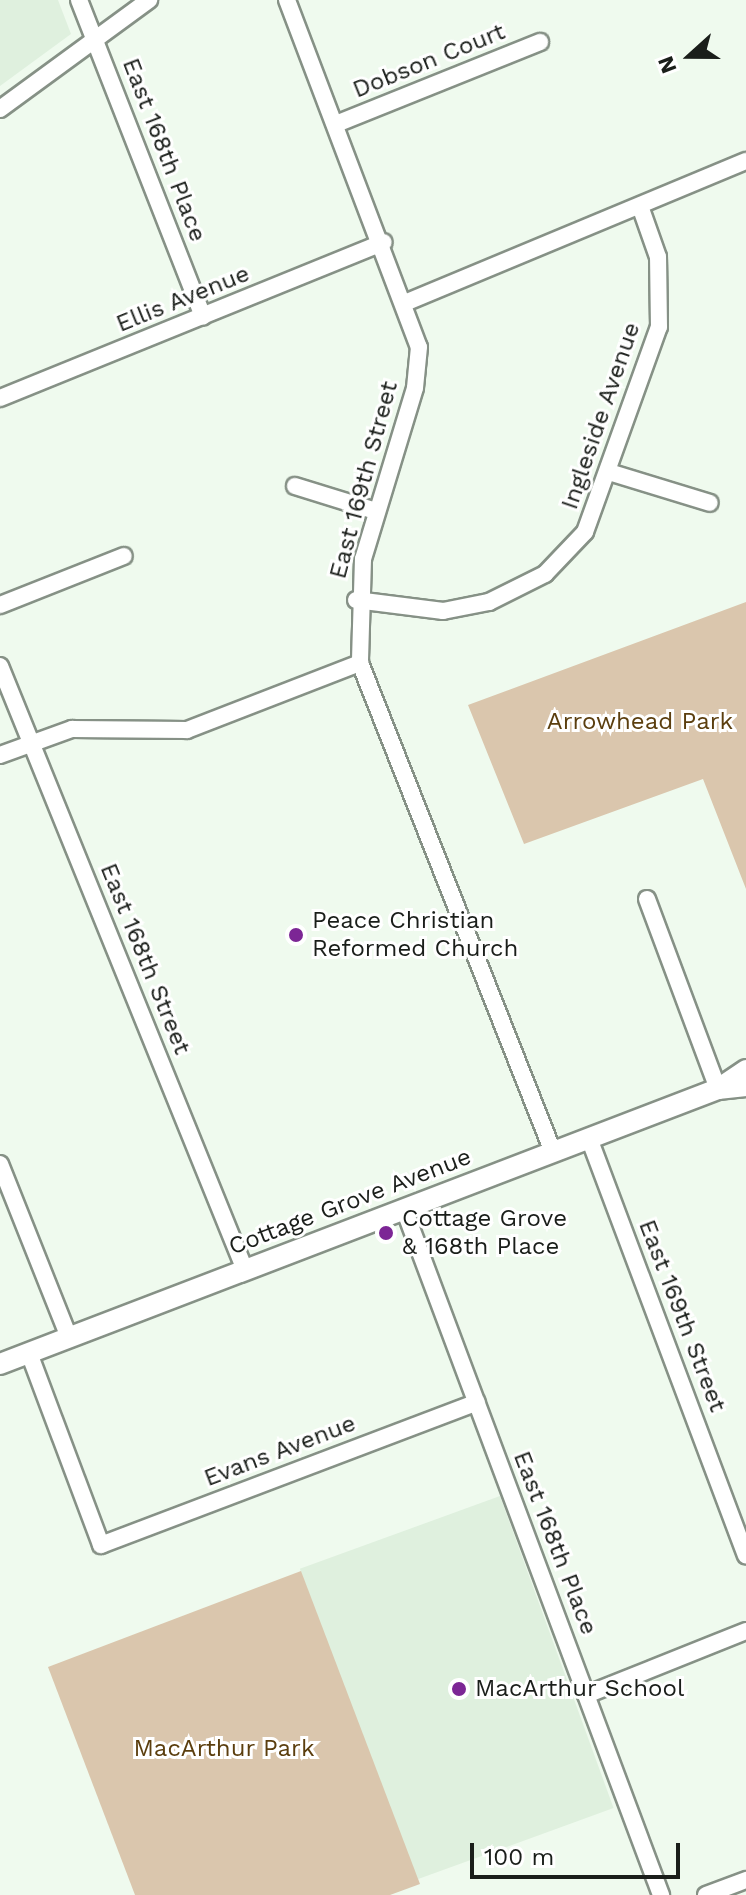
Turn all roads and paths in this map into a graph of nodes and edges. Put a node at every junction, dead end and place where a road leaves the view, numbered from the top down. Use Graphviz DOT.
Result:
graph roads {
  1 [pos="79,0"];
  2 [pos="149,0"];
  3 [pos="287,0"];
  4 [pos="95,40"];
  5 [pos="540,42"];
  6 [pos="0,109"];
  7 [pos="336,124"];
  8 [pos="746,161"];
  9 [pos="640,206"];
  10 [pos="384,242"];
  11 [pos="407,302"];
  12 [pos="203,317"];
  13 [pos="0,398"];
  14 [pos="612,473"];
  15 [pos="295,486"];
  16 [pos="710,503"];
  17 [pos="376,511"];
  18 [pos="124,556"];
  19 [pos="356,600"];
  20 [pos="0,605"];
  21 [pos="360,663"];
  22 [pos="0,666"];
  23 [pos="31,742"];
  24 [pos="0,755"];
  25 [pos="647,899"];
  26 [pos="746,1070"];
  27 [pos="746,1086"];
  28 [pos="718,1089"];
  29 [pos="589,1138"];
  30 [pos="553,1152"];
  31 [pos="0,1164"];
  32 [pos="404,1209"];
  33 [pos="245,1270"];
  34 [pos="69,1337"];
  35 [pos="29,1353"];
  36 [pos="0,1364"];
  37 [pos="477,1402"];
  38 [pos="746,1555"];
  39 [pos="746,1631"];
  40 [pos="586,1695"];
  41 [pos="746,1880"];
  42 [pos="661,1895"];
  43 [pos="706,1895"];
  1 -- 4 [label="street, East 168th Place"];
  2 -- 4 [label="street"];
  3 -- 7 [label="street, East 169th Street"];
  4 -- 6 [label="street"];
  4 -- 12 [label="street, East 168th Place"];
  5 -- 7 [label="street, Dobson Court"];
  7 -- 10 [label="street, East 169th Street"];
  8 -- 9 [label="street"];
  9 -- 11 [label="street"];
  9 -- 14 [label="street, Ingleside Avenue"];
  10 -- 11 [label="street, East 169th Street"];
  10 -- 12 [label="street, Ellis Avenue"];
  11 -- 17 [label="street, East 169th Street"];
  12 -- 13 [label="street, Ellis Avenue"];
  14 -- 16 [label="street"];
  14 -- 19 [label="street, Ingleside Avenue"];
  15 -- 17 [label="street"];
  17 -- 19 [label="street, East 169th Street"];
  18 -- 20 [label="street"];
  19 -- 21 [label="street, East 169th Street"];
  21 -- 23 [label="street"];
  21 -- 30 [label="street, East 169th Street"];
  22 -- 23 [label="street, East 168th Street"];
  23 -- 24 [label="street"];
  23 -- 33 [label="street, East 168th Street"];
  25 -- 28 [label="street"];
  26 -- 28 [label="street, Cottage Grove Avenue"];
  27 -- 28 [label="street, Cottage Grove Avenue"];
  28 -- 29 [label="street, Cottage Grove Avenue"];
  29 -- 30 [label="street, Cottage Grove Avenue"];
  29 -- 38 [label="street, East 169th Street"];
  30 -- 32 [label="street, Cottage Grove Avenue"];
  31 -- 34 [label="street"];
  32 -- 33 [label="street, Cottage Grove Avenue"];
  32 -- 37 [label="street, East 168th Place"];
  33 -- 34 [label="street, Cottage Grove Avenue"];
  34 -- 35 [label="street, Cottage Grove Avenue"];
  35 -- 36 [label="street, Cottage Grove Avenue"];
  35 -- 37 [label="street, Evans Avenue"];
  37 -- 40 [label="street, East 168th Place"];
  39 -- 40 [label="street"];
  40 -- 42 [label="street, East 168th Place"];
  41 -- 43 [label="street"];
}
